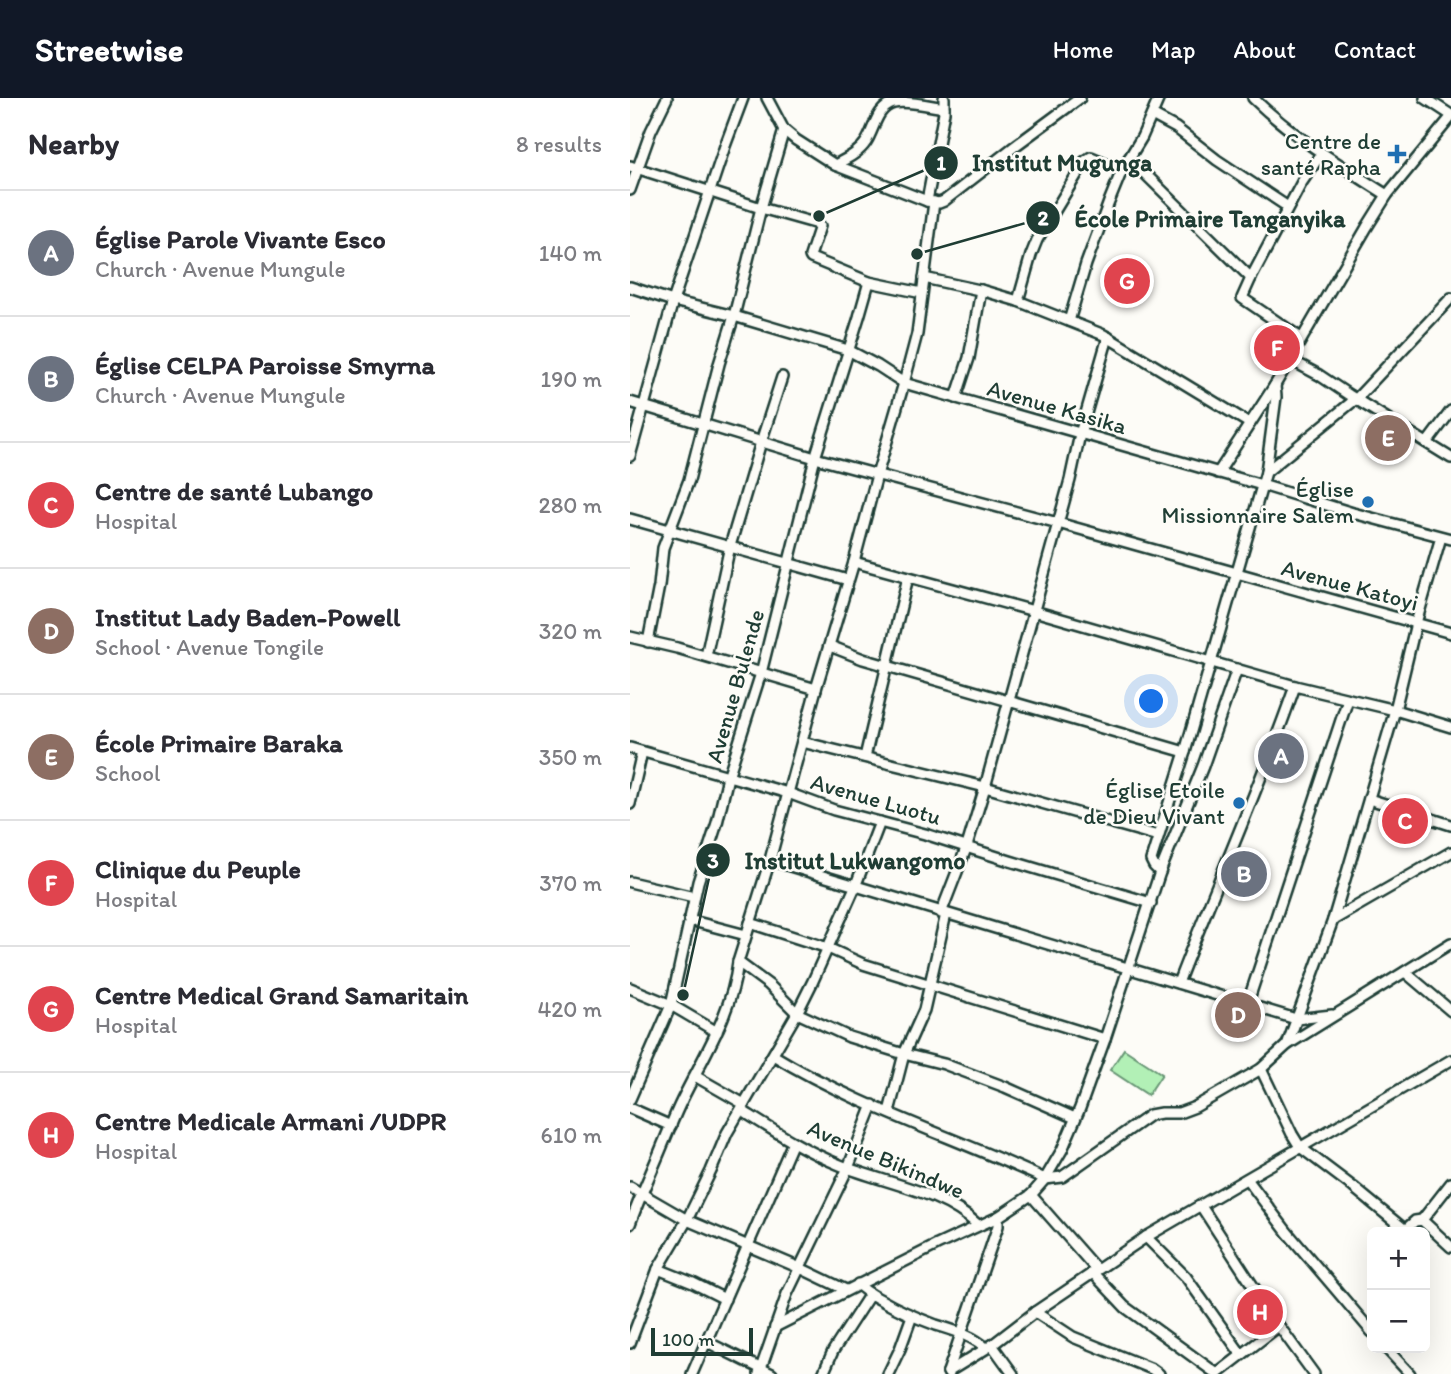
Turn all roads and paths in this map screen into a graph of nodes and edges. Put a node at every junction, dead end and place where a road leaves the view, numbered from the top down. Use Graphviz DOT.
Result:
graph roads {
  1 [pos="667,98"];
  2 [pos="743,98"];
  3 [pos="767,98"];
  4 [pos="1080,98"];
  5 [pos="1158,98"];
  6 [pos="1253,98"];
  7 [pos="1425,98"];
  8 [pos="944,103"];
  9 [pos="1153,115"];
  10 [pos="1451,116"];
  11 [pos="784,130"];
  12 [pos="1321,154"];
  13 [pos="1129,158"];
  14 [pos="835,165"];
  15 [pos="633,167"];
  16 [pos="1122,170"];
  17 [pos="630,190"];
  18 [pos="711,192"];
  19 [pos="1387,195"];
  20 [pos="930,201"];
  21 [pos="1288,207"];
  22 [pos="761,208"];
  23 [pos="924,278"];
  24 [pos="1251,278"];
  25 [pos="869,282"];
  26 [pos="630,287"];
  27 [pos="981,290"];
  28 [pos="922,293"];
  29 [pos="1451,298"];
  30 [pos="673,301"];
  31 [pos="1018,301"];
  32 [pos="734,316"];
  33 [pos="1069,321"];
  34 [pos="1108,337"];
  35 [pos="1301,338"];
  36 [pos="848,350"];
  37 [pos="1289,359"];
  38 [pos="782,377"];
  39 [pos="905,383"];
  40 [pos="1275,384"];
  41 [pos="956,398"];
  42 [pos="1357,398"];
  43 [pos="630,402"];
  44 [pos="644,407"];
  45 [pos="1451,411"];
  46 [pos="704,424"];
  47 [pos="1250,424"];
  48 [pos="1080,434"];
  49 [pos="761,442"];
  50 [pos="1427,443"];
  51 [pos="630,456"];
  52 [pos="814,458"];
  53 [pos="1451,458"];
  54 [pos="1266,472"];
  55 [pos="1218,473"];
  56 [pos="877,475"];
  57 [pos="1262,485"];
  58 [pos="630,519"];
  59 [pos="1058,523"];
  60 [pos="669,530"];
  61 [pos="1446,538"];
  62 [pos="730,546"];
  63 [pos="790,562"];
  64 [pos="854,562"];
  65 [pos="1238,574"];
  66 [pos="908,577"];
  67 [pos="848,580"];
  68 [pos="1034,611"];
  69 [pos="1416,623"];
  70 [pos="1451,633"];
  71 [pos="630,637"];
  72 [pos="648,642"];
  73 [pos="830,646"];
  74 [pos="706,656"];
  75 [pos="1212,662"];
  76 [pos="887,666"];
  77 [pos="1237,669"];
  78 [pos="761,673"];
  79 [pos="1295,686"];
  80 [pos="816,689"];
  81 [pos="1348,699"];
  82 [pos="1009,701"];
  83 [pos="1395,710"];
  84 [pos="1451,727"];
  85 [pos="802,742"];
  86 [pos="630,748"];
  87 [pos="642,752"];
  88 [pos="1185,752"];
  89 [pos="865,757"];
  90 [pos="728,777"];
  91 [pos="985,787"];
  92 [pos="788,793"];
  93 [pos="1369,799"];
  94 [pos="630,804"];
  95 [pos="880,822"];
  96 [pos="1451,825"];
  97 [pos="1158,836"];
  98 [pos="967,846"];
  99 [pos="1451,852"];
  100 [pos="770,860"];
  101 [pos="1160,872"];
  102 [pos="630,882"];
  103 [pos="855,887"];
  104 [pos="694,897"];
  105 [pos="1151,903"];
  106 [pos="944,913"];
  107 [pos="690,920"];
  108 [pos="1333,920"];
  109 [pos="750,923"];
  110 [pos="746,935"];
  111 [pos="1451,943"];
  112 [pos="828,948"];
  113 [pos="738,962"];
  114 [pos="1129,967"];
  115 [pos="1405,972"];
  116 [pos="1178,983"];
  117 [pos="929,985"];
  118 [pos="630,988"];
  119 [pos="671,1005"];
  120 [pos="1247,1005"];
  121 [pos="1451,1011"];
  122 [pos="797,1013"];
  123 [pos="1337,1014"];
  124 [pos="1296,1019"];
  125 [pos="717,1032"];
  126 [pos="1105,1039"];
  127 [pos="1287,1045"];
  128 [pos="904,1054"];
  129 [pos="773,1055"];
  130 [pos="1451,1060"];
  131 [pos="1261,1069"];
  132 [pos="695,1076"];
  133 [pos="630,1099"];
  134 [pos="873,1105"];
  135 [pos="743,1107"];
  136 [pos="630,1108"];
  137 [pos="889,1112"];
  138 [pos="1075,1118"];
  139 [pos="671,1126"];
  140 [pos="793,1142"];
  141 [pos="1300,1147"];
  142 [pos="848,1168"];
  143 [pos="1045,1179"];
  144 [pos="1247,1179"];
  145 [pos="1451,1182"];
  146 [pos="630,1187"];
  147 [pos="641,1193"];
  148 [pos="1031,1195"];
  149 [pos="1201,1206"];
  150 [pos="998,1217"];
  151 [pos="687,1220"];
  152 [pos="1422,1220"];
  153 [pos="630,1224"];
  154 [pos="978,1225"];
  155 [pos="1146,1237"];
  156 [pos="748,1246"];
  157 [pos="1451,1247"];
  158 [pos="800,1268"];
  159 [pos="658,1269"];
  160 [pos="1094,1271"];
  161 [pos="858,1284"];
  162 [pos="846,1290"];
  163 [pos="870,1294"];
  164 [pos="725,1300"];
  165 [pos="1035,1312"];
  166 [pos="912,1316"];
  167 [pos="1279,1326"];
  168 [pos="1367,1326"];
  169 [pos="775,1327"];
  170 [pos="961,1332"];
  171 [pos="707,1342"];
  172 [pos="630,1343"];
  173 [pos="989,1347"];
  174 [pos="1391,1353"];
  175 [pos="1241,1354"];
  176 [pos="760,1371"];
  177 [pos="1154,1372"];
  178 [pos="948,1373"];
  179 [pos="692,1374"];
  180 [pos="772,1374"];
  181 [pos="823,1374"];
  182 [pos="888,1374"];
  183 [pos="1013,1374"];
  184 [pos="1217,1374"];
  185 [pos="1314,1374"];
  186 [pos="1410,1374"];
  1 -- 15 [label="street"];
  2 -- 18 [label="street"];
  3 -- 11 [label="street"];
  4 -- 20 [label="street"];
  5 -- 9 [label="street"];
  6 -- 12 [label="street"];
  7 -- 10 [label="street"];
  8 -- 14 [label="street"];
  8 -- 20 [label="street"];
  9 -- 13 [label="street"];
  9 -- 21 [label="street"];
  10 -- 19 [label="street"];
  11 -- 14 [label="street"];
  11 -- 22 [label="street"];
  12 -- 19 [label="street"];
  12 -- 21 [label="street"];
  13 -- 16 [label="street"];
  13 -- 24 [label="street"];
  14 -- 20 [label="street"];
  15 -- 17 [label="street"];
  15 -- 18 [label="street"];
  16 -- 31 [label="street"];
  16 -- 33 [label="street"];
  18 -- 22 [label="street"];
  18 -- 30 [label="street"];
  19 -- 35 [label="street"];
  20 -- 23 [label="street"];
  21 -- 24 [label="street"];
  22 -- 25 [label="street"];
  22 -- 32 [label="street"];
  23 -- 27 [label="street"];
  23 -- 28 [label="street"];
  24 -- 35 [label="street"];
  25 -- 28 [label="street"];
  25 -- 36 [label="street, Avenue Bulende"];
  26 -- 30 [label="street, Avenue Kasika"];
  27 -- 31 [label="street"];
  27 -- 41 [label="street"];
  28 -- 39 [label="street"];
  29 -- 42 [label="street"];
  30 -- 32 [label="street, Avenue Kasika"];
  30 -- 44 [label="street"];
  31 -- 33 [label="street"];
  32 -- 36 [label="street, Avenue Kasika"];
  32 -- 46 [label="street"];
  33 -- 34 [label="street"];
  34 -- 47 [label="street"];
  34 -- 48 [label="street"];
  35 -- 37 [label="street"];
  36 -- 39 [label="street, Avenue Kasika"];
  36 -- 52 [label="street, Avenue Bulende"];
  37 -- 40 [label="street"];
  37 -- 42 [label="street"];
  38 -- 49 [label="street"];
  39 -- 41 [label="street, Avenue Kasika"];
  39 -- 56 [label="street"];
  40 -- 47 [label="street"];
  40 -- 54 [label="street"];
  41 -- 48 [label="street, Avenue Kasika"];
  42 -- 50 [label="street"];
  42 -- 54 [label="street"];
  43 -- 44 [label="street, Avenue Katoyi"];
  44 -- 46 [label="street, Avenue Katoyi"];
  44 -- 51 [label="street"];
  45 -- 50 [label="street"];
  46 -- 49 [label="street, Avenue Katoyi"];
  46 -- 60 [label="street"];
  47 -- 55 [label="street"];
  48 -- 55 [label="street, Avenue Kasika"];
  48 -- 59 [label="street"];
  49 -- 52 [label="street, Avenue Katoyi"];
  49 -- 62 [label="street"];
  50 -- 53 [label="street"];
  52 -- 56 [label="street, Avenue Katoyi"];
  52 -- 63 [label="street, Avenue Bulende"];
  54 -- 57 [label="street"];
  55 -- 57 [label="street, Avenue Kasika"];
  56 -- 59 [label="street, Avenue Katoyi"];
  56 -- 64 [label="street"];
  57 -- 61 [label="street, Avenue Kasika"];
  57 -- 65 [label="street"];
  58 -- 60 [label="street"];
  59 -- 65 [label="street, Avenue Katoyi"];
  59 -- 68 [label="street"];
  60 -- 62 [label="street"];
  60 -- 72 [label="street"];
  61 -- 69 [label="street"];
  62 -- 63 [label="street"];
  62 -- 74 [label="street"];
  63 -- 67 [label="street"];
  63 -- 78 [label="street, Avenue Bulende"];
  64 -- 66 [label="street"];
  64 -- 67 [label="street"];
  65 -- 69 [label="street, Avenue Katoyi"];
  65 -- 75 [label="street"];
  66 -- 68 [label="street"];
  66 -- 76 [label="street"];
  67 -- 73 [label="street"];
  68 -- 75 [label="street"];
  68 -- 82 [label="street"];
  69 -- 70 [label="street, Avenue Katoyi"];
  69 -- 83 [label="street"];
  71 -- 72 [label="street"];
  72 -- 74 [label="street"];
  73 -- 76 [label="street"];
  73 -- 80 [label="street"];
  74 -- 78 [label="street"];
  75 -- 77 [label="street"];
  75 -- 88 [label="street"];
  76 -- 82 [label="street"];
  76 -- 89 [label="street"];
  77 -- 79 [label="street"];
  77 -- 101 [label="street"];
  78 -- 80 [label="street"];
  78 -- 90 [label="street, Avenue Bulende"];
  79 -- 81 [label="street"];
  79 -- 116 [label="street"];
  80 -- 85 [label="street"];
  81 -- 83 [label="street"];
  81 -- 120 [label="street"];
  82 -- 88 [label="street"];
  82 -- 91 [label="street"];
  83 -- 84 [label="street"];
  83 -- 93 [label="street"];
  85 -- 89 [label="street"];
  85 -- 92 [label="street"];
  86 -- 87 [label="street, Avenue Luotu"];
  87 -- 90 [label="street, Avenue Luotu"];
  87 -- 94 [label="street"];
  88 -- 97 [label="street"];
  89 -- 91 [label="street"];
  90 -- 92 [label="street, Avenue Luotu"];
  90 -- 104 [label="street, Avenue Bulende"];
  91 -- 97 [label="street"];
  91 -- 98 [label="street"];
  92 -- 95 [label="street, Avenue Luotu"];
  92 -- 100 [label="street"];
  93 -- 96 [label="street"];
  93 -- 108 [label="street"];
  95 -- 98 [label="street, Avenue Luotu"];
  95 -- 103 [label="street"];
  97 -- 101 [label="street"];
  98 -- 105 [label="street, Avenue Luotu"];
  98 -- 106 [label="street"];
  99 -- 108 [label="street"];
  100 -- 103 [label="street"];
  100 -- 109 [label="street"];
  101 -- 105 [label="street"];
  102 -- 104 [label="street"];
  103 -- 106 [label="street"];
  103 -- 112 [label="street"];
  104 -- 107 [label="street, Avenue Bulende"];
  105 -- 114 [label="street"];
  106 -- 114 [label="street"];
  106 -- 117 [label="street"];
  107 -- 110 [label="street"];
  107 -- 119 [label="street, Avenue Bulende"];
  108 -- 124 [label="street"];
  109 -- 110 [label="street"];
  109 -- 112 [label="street"];
  110 -- 113 [label="street"];
  111 -- 115 [label="street"];
  112 -- 117 [label="street"];
  112 -- 122 [label="street"];
  113 -- 122 [label="street"];
  113 -- 125 [label="street"];
  114 -- 116 [label="street"];
  114 -- 126 [label="street"];
  115 -- 121 [label="street"];
  115 -- 123 [label="street"];
  116 -- 120 [label="street"];
  117 -- 126 [label="street"];
  117 -- 128 [label="street"];
  118 -- 119 [label="street"];
  119 -- 125 [label="street"];
  119 -- 133 [label="street, Avenue Bulende"];
  120 -- 124 [label="street"];
  122 -- 128 [label="street"];
  122 -- 129 [label="street"];
  123 -- 124 [label="street"];
  123 -- 127 [label="street"];
  124 -- 127 [label="street"];
  125 -- 132 [label="street"];
  126 -- 138 [label="street"];
  127 -- 131 [label="street"];
  128 -- 137 [label="street"];
  128 -- 138 [label="street"];
  129 -- 134 [label="street"];
  129 -- 135 [label="street"];
  130 -- 141 [label="street"];
  131 -- 141 [label="street"];
  131 -- 143 [label="street"];
  132 -- 135 [label="street, Avenue Bikindwe"];
  132 -- 139 [label="street"];
  134 -- 137 [label="street"];
  134 -- 142 [label="street"];
  135 -- 140 [label="street, Avenue Bikindwe"];
  135 -- 151 [label="street"];
  136 -- 139 [label="street"];
  137 -- 143 [label="street"];
  138 -- 143 [label="street"];
  139 -- 147 [label="street"];
  140 -- 142 [label="street, Avenue Bikindwe"];
  140 -- 156 [label="street"];
  141 -- 144 [label="street"];
  141 -- 152 [label="street"];
  142 -- 154 [label="street, Avenue Bikindwe"];
  142 -- 158 [label="street"];
  143 -- 148 [label="street"];
  144 -- 149 [label="street"];
  144 -- 168 [label="street"];
  145 -- 152 [label="street"];
  146 -- 147 [label="street"];
  147 -- 151 [label="street"];
  147 -- 153 [label="street"];
  148 -- 150 [label="street"];
  148 -- 160 [label="street"];
  149 -- 155 [label="street"];
  149 -- 167 [label="street"];
  150 -- 154 [label="street"];
  150 -- 170 [label="street"];
  151 -- 156 [label="street"];
  151 -- 159 [label="street"];
  152 -- 157 [label="street"];
  154 -- 161 [label="street"];
  155 -- 160 [label="street"];
  155 -- 175 [label="street"];
  156 -- 158 [label="street"];
  156 -- 164 [label="street"];
  158 -- 162 [label="street"];
  158 -- 169 [label="street"];
  159 -- 164 [label="street"];
  159 -- 172 [label="street"];
  160 -- 165 [label="street"];
  160 -- 184 [label="street"];
  161 -- 162 [label="street"];
  161 -- 163 [label="street"];
  162 -- 169 [label="street"];
  163 -- 166 [label="street"];
  163 -- 181 [label="street"];
  164 -- 171 [label="street"];
  165 -- 173 [label="street"];
  165 -- 177 [label="street"];
  166 -- 170 [label="street"];
  166 -- 182 [label="street"];
  167 -- 175 [label="street"];
  167 -- 185 [label="street"];
  169 -- 176 [label="street"];
  170 -- 173 [label="street"];
  170 -- 178 [label="street"];
  171 -- 176 [label="street"];
  171 -- 179 [label="street"];
  173 -- 178 [label="street"];
  173 -- 183 [label="street"];
  174 -- 186 [label="street"];
  175 -- 184 [label="street"];
  176 -- 180 [label="street"];
}
